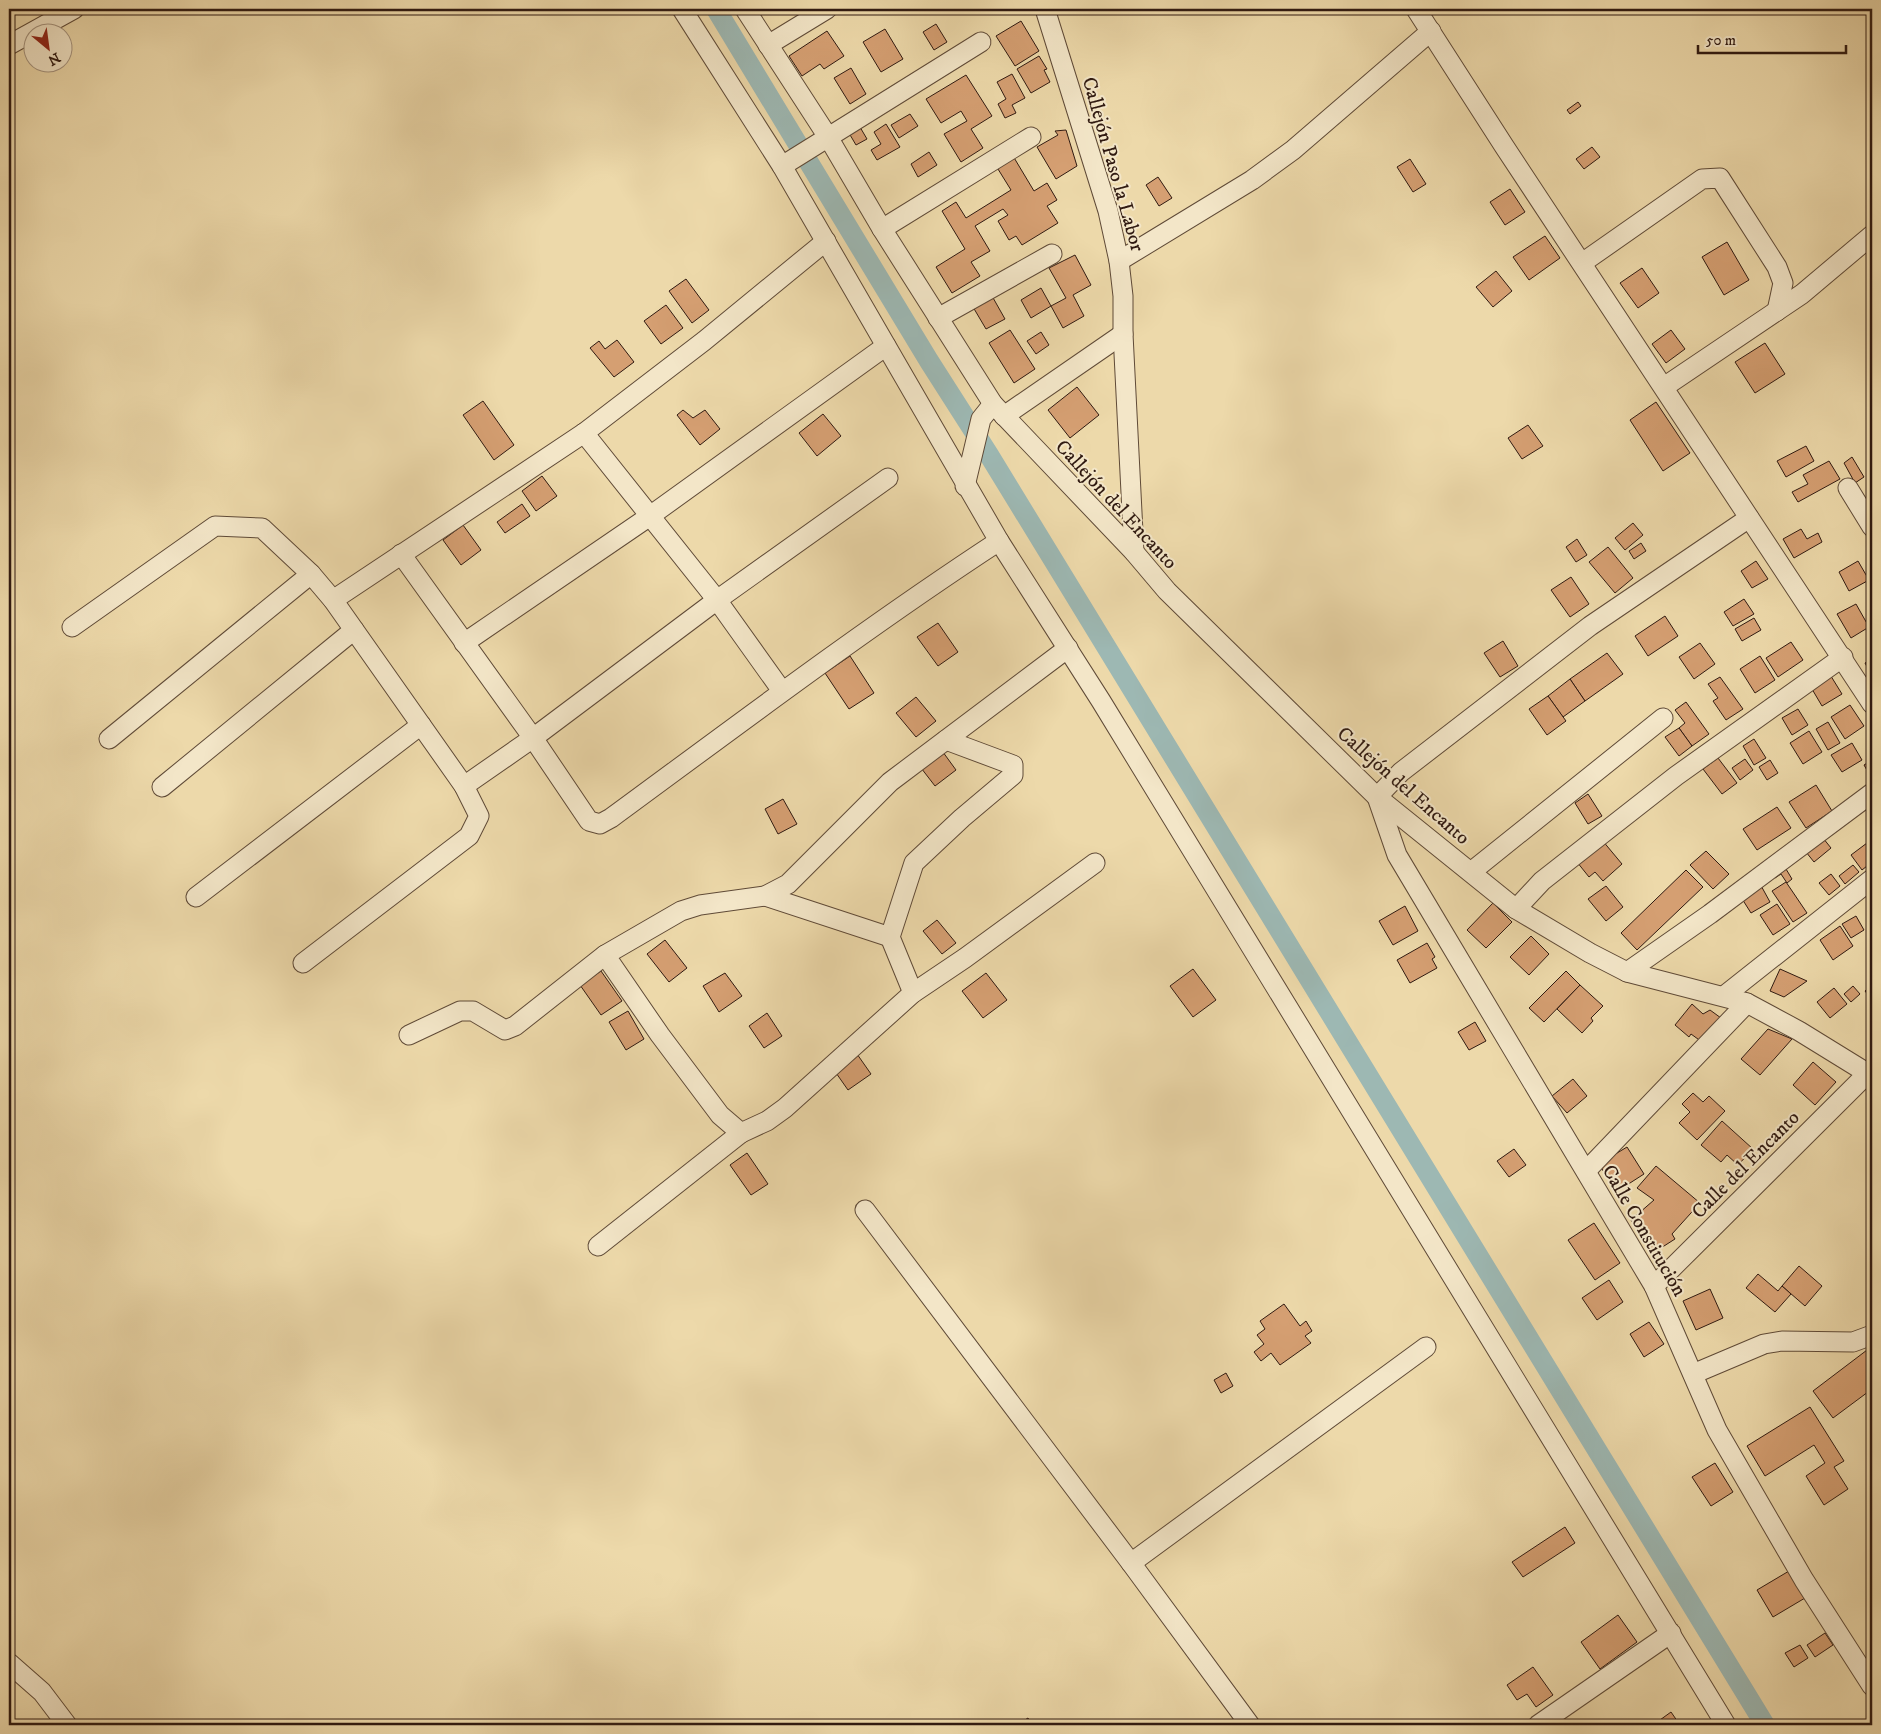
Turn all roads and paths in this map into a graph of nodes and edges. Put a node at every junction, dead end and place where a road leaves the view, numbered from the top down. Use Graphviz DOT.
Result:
graph roads {
  1 [pos="74,9"];
  2 [pos="682,9"];
  3 [pos="745,9"];
  4 [pos="827,9"];
  5 [pos="1045,9"];
  6 [pos="1416,9"];
  7 [pos="1430,31"];
  8 [pos="981,42"];
  9 [pos="9,45"];
  10 [pos="768,45"];
  11 [pos="1031,137"];
  12 [pos="821,141"];
  13 [pos="786,163"];
  14 [pos="882,229"];
  15 [pos="1872,235"];
  16 [pos="826,242"];
  17 [pos="1052,254"];
  18 [pos="1119,261"];
  19 [pos="1582,263"];
  20 [pos="1777,311"];
  21 [pos="938,318"];
  22 [pos="1123,334"];
  23 [pos="886,346"];
  24 [pos="1664,387"];
  25 [pos="998,410"];
  26 [pos="584,433"];
  27 [pos="967,477"];
  28 [pos="888,478"];
  29 [pos="1848,488"];
  30 [pos="650,516"];
  31 [pos="1749,518"];
  32 [pos="1872,527"];
  33 [pos="999,541"];
  34 [pos="1134,552"];
  35 [pos="401,554"];
  36 [pos="311,574"];
  37 [pos="333,600"];
  38 [pos="717,600"];
  39 [pos="72,627"];
  40 [pos="354,630"];
  41 [pos="464,643"];
  42 [pos="1068,648"];
  43 [pos="1843,657"];
  44 [pos="782,691"];
  45 [pos="1872,704"];
  46 [pos="1663,718"];
  47 [pos="421,726"];
  48 [pos="533,738"];
  49 [pos="109,739"];
  50 [pos="946,740"];
  51 [pos="464,786"];
  52 [pos="162,787"];
  53 [pos="1872,794"];
  54 [pos="1377,797"];
  55 [pos="1095,863"];
  56 [pos="1471,872"];
  57 [pos="1872,879"];
  58 [pos="765,896"];
  59 [pos="196,897"];
  60 [pos="1516,909"];
  61 [pos="890,938"];
  62 [pos="605,955"];
  63 [pos="304,963"];
  64 [pos="1627,972"];
  65 [pos="913,993"];
  66 [pos="1724,996"];
  67 [pos="1747,1003"];
  68 [pos="409,1035"];
  69 [pos="1869,1075"];
  70 [pos="740,1133"];
  71 [pos="1586,1171"];
  72 [pos="865,1210"];
  73 [pos="598,1246"];
  74 [pos="1654,1286"];
  75 [pos="1872,1335"];
  76 [pos="1426,1348"];
  77 [pos="1693,1374"];
  78 [pos="1131,1563"];
  79 [pos="1671,1633"];
  80 [pos="9,1663"];
  81 [pos="1872,1686"];
  82 [pos="1547,1723"];
  83 [pos="67,1725"];
  84 [pos="1250,1725"];
  85 [pos="1726,1725"];
  1 -- 9 [label="street"];
  2 -- 13 [label="street"];
  3 -- 10 [label="street, Callejón del Encanto"];
  4 -- 10 [label="street"];
  5 -- 18 [label="street, Callejón Paso la Labor"];
  6 -- 7 [label="street"];
  7 -- 18 [label="street"];
  7 -- 19 [label="street"];
  8 -- 12 [label="street"];
  10 -- 12 [label="street, Callejón del Encanto"];
  11 -- 14 [label="street"];
  12 -- 13 [label="street"];
  12 -- 14 [label="street, Callejón del Encanto"];
  13 -- 16 [label="street"];
  14 -- 21 [label="street, Callejón del Encanto"];
  15 -- 20 [label="street"];
  16 -- 23 [label="street"];
  16 -- 26 [label="street"];
  17 -- 21 [label="street"];
  18 -- 22 [label="street, Callejón Paso la Labor"];
  19 -- 20 [label="street"];
  19 -- 24 [label="street"];
  20 -- 24 [label="street"];
  21 -- 25 [label="street, Callejón del Encanto"];
  22 -- 25 [label="street"];
  22 -- 34 [label="street, Callejón Paso la Labor"];
  23 -- 27 [label="street"];
  23 -- 30 [label="street"];
  24 -- 31 [label="street"];
  25 -- 27 [label="street"];
  25 -- 34 [label="street, Callejón del Encanto"];
  26 -- 30 [label="street"];
  26 -- 35 [label="street"];
  27 -- 33 [label="street"];
  28 -- 38 [label="street"];
  29 -- 32 [label="street"];
  30 -- 38 [label="street"];
  30 -- 41 [label="street"];
  31 -- 43 [label="street"];
  31 -- 54 [label="street"];
  33 -- 42 [label="street"];
  33 -- 44 [label="street"];
  34 -- 54 [label="street, Callejón del Encanto"];
  35 -- 37 [label="street"];
  35 -- 41 [label="street"];
  36 -- 37 [label="street"];
  36 -- 39 [label="street"];
  36 -- 49 [label="street"];
  37 -- 40 [label="street"];
  38 -- 44 [label="street"];
  38 -- 48 [label="street"];
  40 -- 47 [label="street"];
  40 -- 52 [label="street"];
  41 -- 48 [label="street"];
  42 -- 50 [label="street"];
  42 -- 79 [label="street"];
  43 -- 45 [label="street"];
  43 -- 60 [label="street"];
  44 -- 48 [label="street"];
  46 -- 56 [label="street"];
  47 -- 51 [label="street"];
  47 -- 59 [label="street"];
  48 -- 51 [label="street"];
  50 -- 58 [label="street"];
  50 -- 61 [label="street"];
  51 -- 63 [label="street"];
  53 -- 64 [label="street"];
  54 -- 56 [label="street, Callejón del Encanto"];
  54 -- 71 [label="street, Calle Constitución"];
  55 -- 65 [label="street"];
  56 -- 60 [label="street, Callejón del Encanto"];
  57 -- 66 [label="street"];
  58 -- 61 [label="street"];
  58 -- 62 [label="street"];
  60 -- 64 [label="street, Callejón del Encanto"];
  61 -- 65 [label="street"];
  62 -- 68 [label="street"];
  62 -- 70 [label="street"];
  64 -- 66 [label="street, Callejón del Encanto"];
  65 -- 70 [label="street"];
  66 -- 67 [label="street, Callejón del Encanto"];
  67 -- 69 [label="street, Callejón del Encanto"];
  67 -- 71 [label="street"];
  69 -- 74 [label="street, Calle del Encanto"];
  70 -- 73 [label="street"];
  71 -- 74 [label="street, Calle Constitución"];
  72 -- 78 [label="street"];
  74 -- 77 [label="street, Calle Constitución"];
  75 -- 77 [label="street"];
  76 -- 78 [label="street"];
  77 -- 81 [label="street, Calle Constitución"];
  78 -- 84 [label="street"];
  79 -- 82 [label="street"];
  79 -- 85 [label="street"];
  80 -- 83 [label="street"];
}
